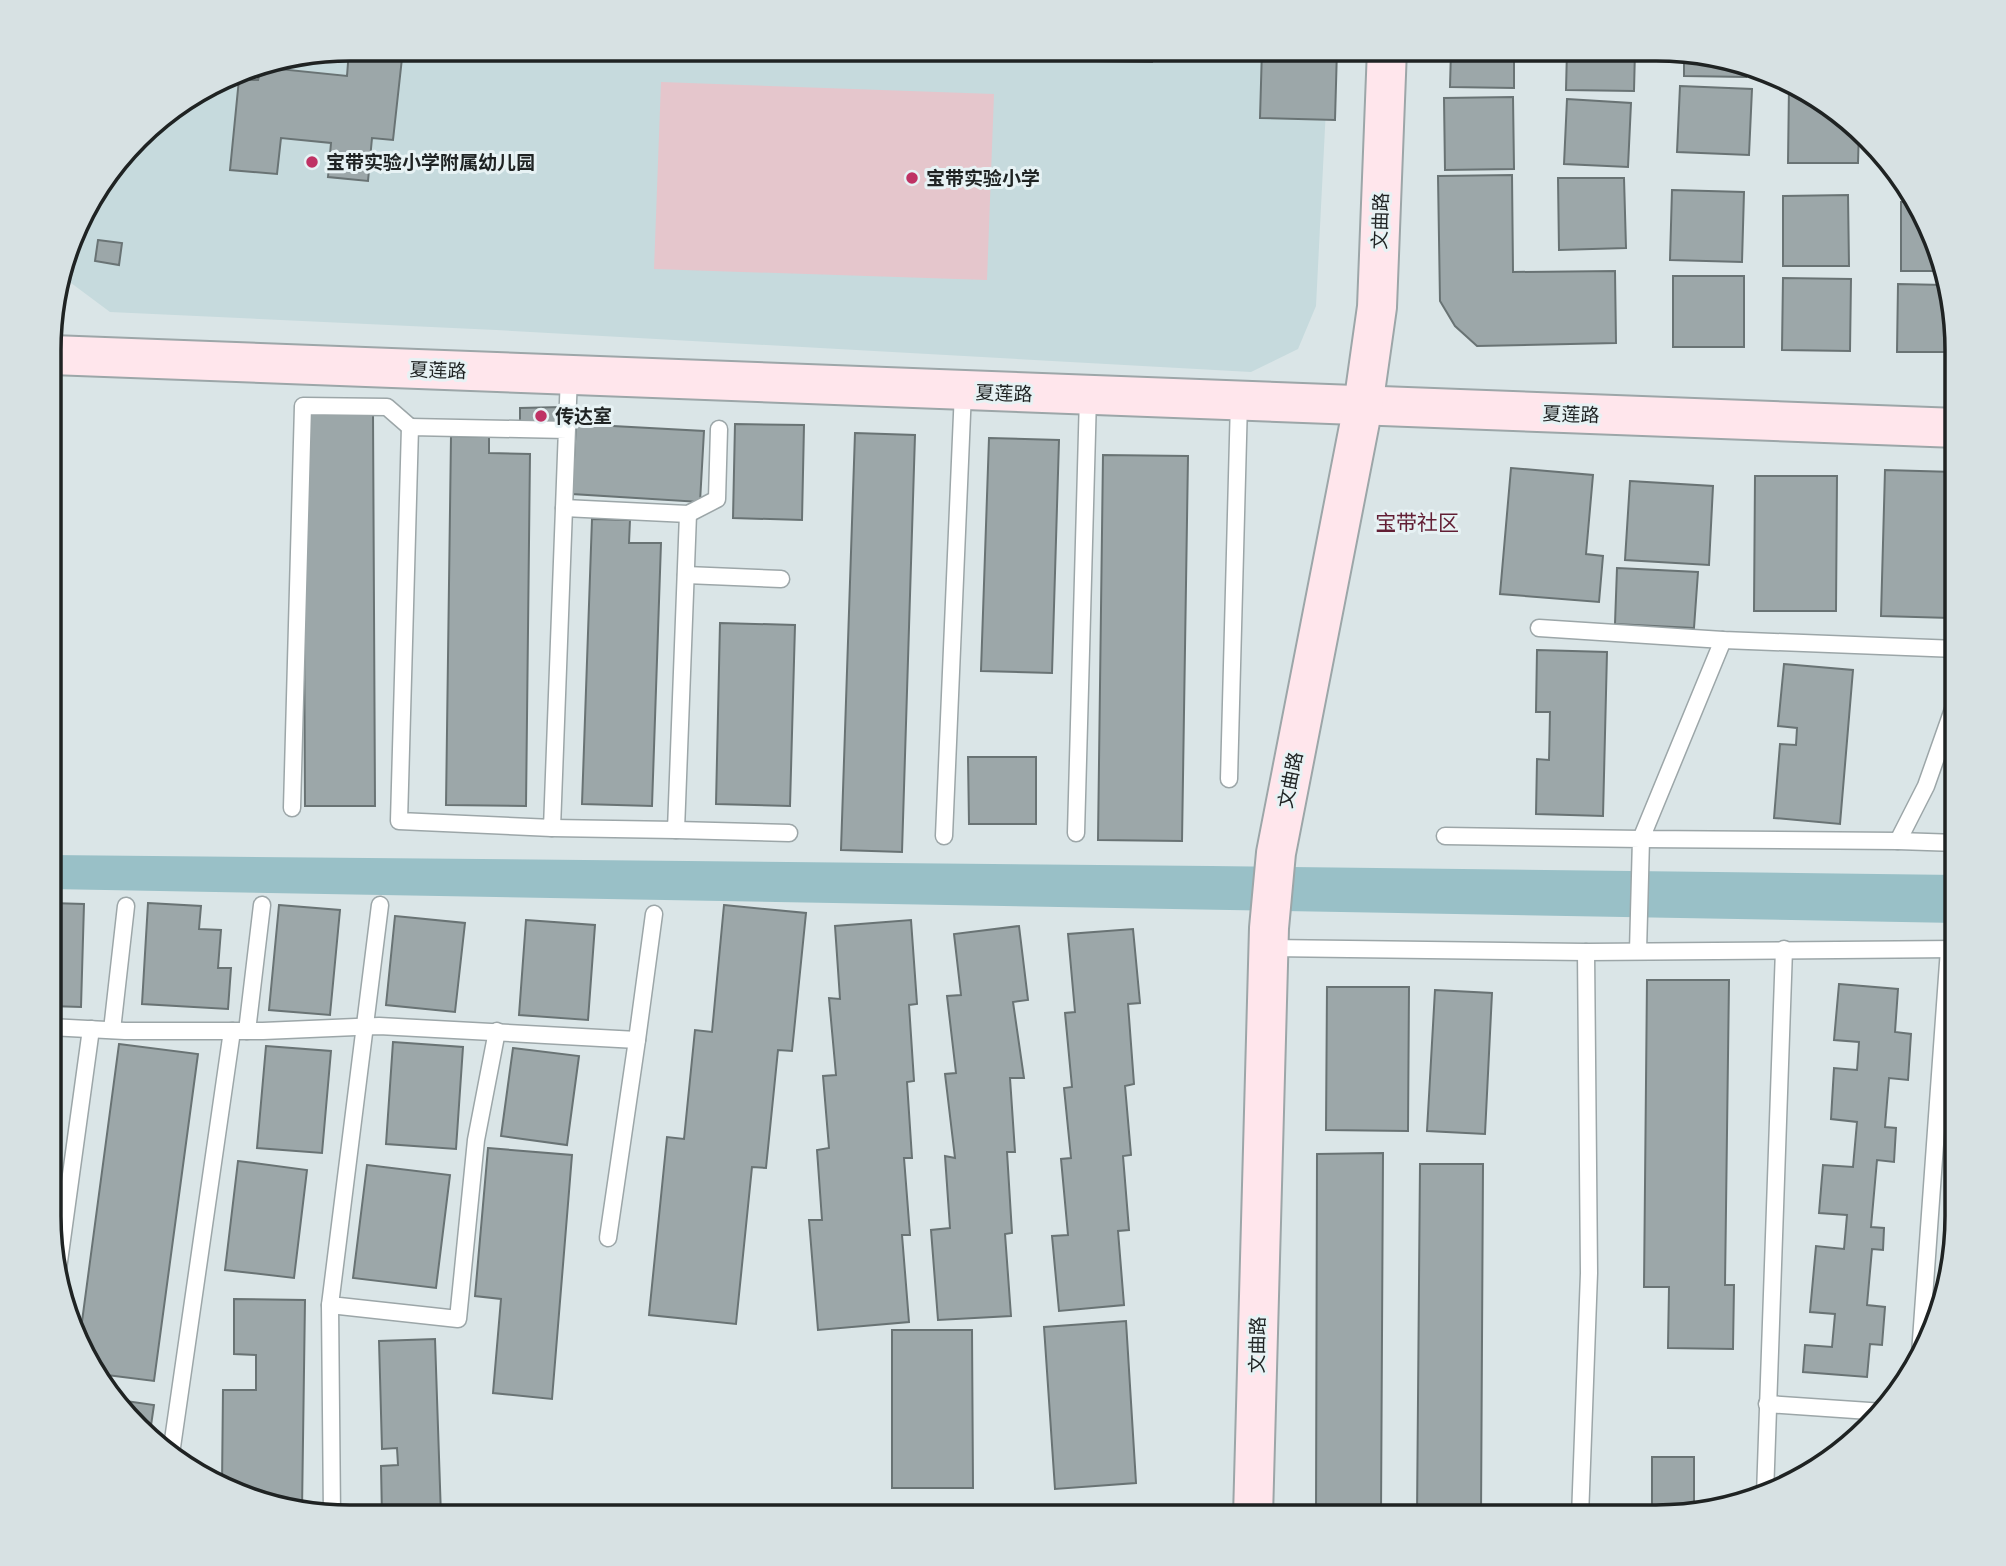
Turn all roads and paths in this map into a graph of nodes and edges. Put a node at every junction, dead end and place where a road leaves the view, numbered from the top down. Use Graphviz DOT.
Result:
graph roads {
  1 [pos="1387,61"];
  2 [pos="61,355"];
  3 [pos="569,375"];
  4 [pos="963,391"];
  5 [pos="1088,396"];
  6 [pos="1239,401"];
  7 [pos="1363,406"];
  8 [pos="410,427"];
  9 [pos="1945,428"];
  10 [pos="719,429"];
  11 [pos="567,430"];
  12 [pos="564,508"];
  13 [pos="688,514"];
  14 [pos="686,575"];
  15 [pos="781,579"];
  16 [pos="1539,628"];
  17 [pos="1723,640"];
  18 [pos="1945,649"];
  19 [pos="1945,732"];
  20 [pos="1229,779"];
  21 [pos="292,808"];
  22 [pos="552,828"];
  23 [pos="676,830"];
  24 [pos="789,833"];
  25 [pos="1076,833"];
  26 [pos="944,836"];
  27 [pos="1445,836"];
  28 [pos="1641,839"];
  29 [pos="1898,841"];
  30 [pos="1945,843"];
  31 [pos="262,905"];
  32 [pos="380,905"];
  33 [pos="125,906"];
  34 [pos="654,914"];
  35 [pos="1268,938"];
  36 [pos="1784,949"];
  37 [pos="1945,949"];
  38 [pos="1587,951"];
  39 [pos="1638,951"];
  40 [pos="364,1027"];
  41 [pos="61,1028"];
  42 [pos="91,1029"];
  43 [pos="112,1030"];
  44 [pos="240,1031"];
  45 [pos="497,1031"];
  46 [pos="637,1040"];
  47 [pos="1945,1047"];
  48 [pos="62,1238"];
  49 [pos="608,1238"];
  50 [pos="330,1305"];
  51 [pos="1922,1329"];
  52 [pos="1767,1405"];
  53 [pos="1868,1411"];
  54 [pos="173,1444"];
  55 [pos="1765,1484"];
  56 [pos="332,1504"];
  57 [pos="1253,1505"];
  58 [pos="1580,1505"];
  1 -- 7 [label="street, 文曲路"];
  2 -- 3 [label="street, 夏莲路"];
  3 -- 4 [label="street, 夏莲路"];
  3 -- 11 [label="lane"];
  4 -- 5 [label="street, 夏莲路"];
  4 -- 26 [label="lane"];
  5 -- 6 [label="street, 夏莲路"];
  5 -- 25 [label="lane"];
  6 -- 7 [label="street, 夏莲路"];
  6 -- 20 [label="lane"];
  7 -- 9 [label="street, 夏莲路"];
  7 -- 35 [label="street, 文曲路"];
  8 -- 11 [label="lane"];
  8 -- 21 [label="lane"];
  8 -- 22 [label="lane"];
  10 -- 13 [label="lane"];
  11 -- 12 [label="lane"];
  12 -- 13 [label="lane"];
  12 -- 22 [label="lane"];
  13 -- 14 [label="lane"];
  14 -- 15 [label="lane"];
  14 -- 23 [label="lane"];
  16 -- 17 [label="lane"];
  17 -- 18 [label="lane"];
  17 -- 28 [label="lane"];
  19 -- 29 [label="lane"];
  22 -- 23 [label="lane"];
  23 -- 24 [label="lane"];
  27 -- 28 [label="lane"];
  28 -- 29 [label="lane"];
  28 -- 39 [label="lane"];
  29 -- 30 [label="lane"];
  31 -- 44 [label="lane"];
  32 -- 40 [label="lane"];
  33 -- 43 [label="lane"];
  34 -- 46 [label="lane"];
  35 -- 38 [label="lane"];
  35 -- 57 [label="street, 文曲路"];
  36 -- 37 [label="lane"];
  36 -- 39 [label="lane"];
  36 -- 52 [label="lane"];
  38 -- 39 [label="lane"];
  38 -- 58 [label="lane"];
  40 -- 44 [label="lane"];
  40 -- 45 [label="lane"];
  40 -- 50 [label="lane"];
  41 -- 42 [label="lane"];
  42 -- 43 [label="lane"];
  42 -- 48 [label="lane"];
  43 -- 44 [label="lane"];
  44 -- 54 [label="lane"];
  45 -- 46 [label="lane"];
  45 -- 50 [label="lane"];
  46 -- 49 [label="lane"];
  47 -- 51 [label="lane"];
  50 -- 56 [label="lane"];
  52 -- 53 [label="lane"];
  52 -- 55 [label="lane"];
}
